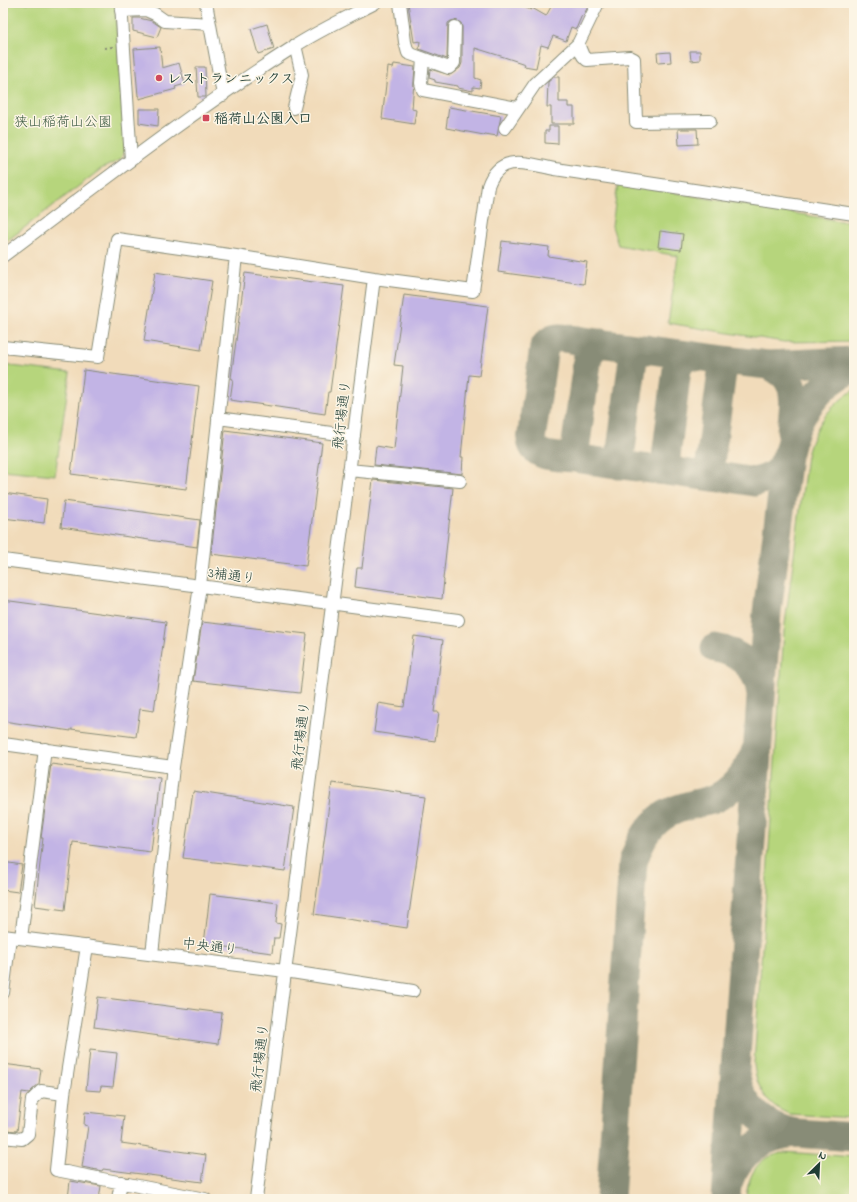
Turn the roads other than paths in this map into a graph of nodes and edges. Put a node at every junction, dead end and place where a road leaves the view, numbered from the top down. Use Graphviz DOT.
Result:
graph roads {
  1 [pos="206,3"];
  2 [pos="400,3"];
  3 [pos="598,3"];
  4 [pos="369,4"];
  5 [pos="121,7"];
  6 [pos="210,24"];
  7 [pos="455,26"];
  8 [pos="578,44"];
  9 [pos="295,46"];
  10 [pos="423,59"];
  11 [pos="223,95"];
  12 [pos="294,108"];
  13 [pos="517,108"];
  14 [pos="710,121"];
  15 [pos="505,128"];
  16 [pos="131,160"];
  17 [pos="854,214"];
  18 [pos="3,256"];
  19 [pos="236,256"];
  20 [pos="374,278"];
  21 [pos="3,347"];
  22 [pos="218,418"];
  23 [pos="354,436"];
  24 [pos="350,470"];
  25 [pos="460,481"];
  26 [pos="3,560"];
  27 [pos="200,586"];
  28 [pos="332,604"];
  29 [pos="458,620"];
  30 [pos="3,744"];
  31 [pos="45,749"];
  32 [pos="173,767"];
  33 [pos="11,937"];
  34 [pos="87,946"];
  35 [pos="152,954"];
  36 [pos="285,971"];
  37 [pos="413,991"];
  38 [pos="3,994"];
  39 [pos="64,1094"];
  40 [pos="3,1137"];
  41 [pos="120,1182"];
  42 [pos="118,1199"];
  43 [pos="205,1199"];
  44 [pos="256,1199"];
  1 -- 6 [label="street"];
  2 -- 10 [label="street"];
  3 -- 8 [label="street"];
  4 -- 9 [label="street"];
  5 -- 6 [label="street"];
  5 -- 16 [label="street"];
  6 -- 11 [label="street"];
  7 -- 10 [label="street"];
  8 -- 13 [label="street"];
  8 -- 14 [label="street"];
  9 -- 11 [label="street"];
  9 -- 12 [label="street"];
  10 -- 13 [label="street"];
  11 -- 16 [label="street"];
  13 -- 15 [label="street"];
  16 -- 18 [label="street"];
  17 -- 20 [label="street"];
  19 -- 20 [label="street"];
  19 -- 21 [label="street"];
  19 -- 22 [label="street"];
  20 -- 23 [label="street, 飛行場通り"];
  22 -- 23 [label="street"];
  22 -- 27 [label="street"];
  23 -- 24 [label="street, 飛行場通り"];
  24 -- 25 [label="street"];
  24 -- 28 [label="street, 飛行場通り"];
  26 -- 27 [label="street, 3補通り"];
  27 -- 28 [label="street, 3補通り"];
  27 -- 32 [label="street"];
  28 -- 29 [label="street, 3補通り"];
  28 -- 36 [label="street, 飛行場通り"];
  30 -- 31 [label="street"];
  31 -- 32 [label="street"];
  31 -- 33 [label="street"];
  32 -- 35 [label="street"];
  33 -- 34 [label="street, 中央通り"];
  33 -- 38 [label="street"];
  34 -- 35 [label="street, 中央通り"];
  34 -- 39 [label="street"];
  35 -- 36 [label="street, 中央通り"];
  36 -- 37 [label="street, 中央通り"];
  36 -- 44 [label="street, 飛行場通り"];
  39 -- 40 [label="street"];
  39 -- 41 [label="street"];
  41 -- 42 [label="street"];
  41 -- 43 [label="street"];
}
